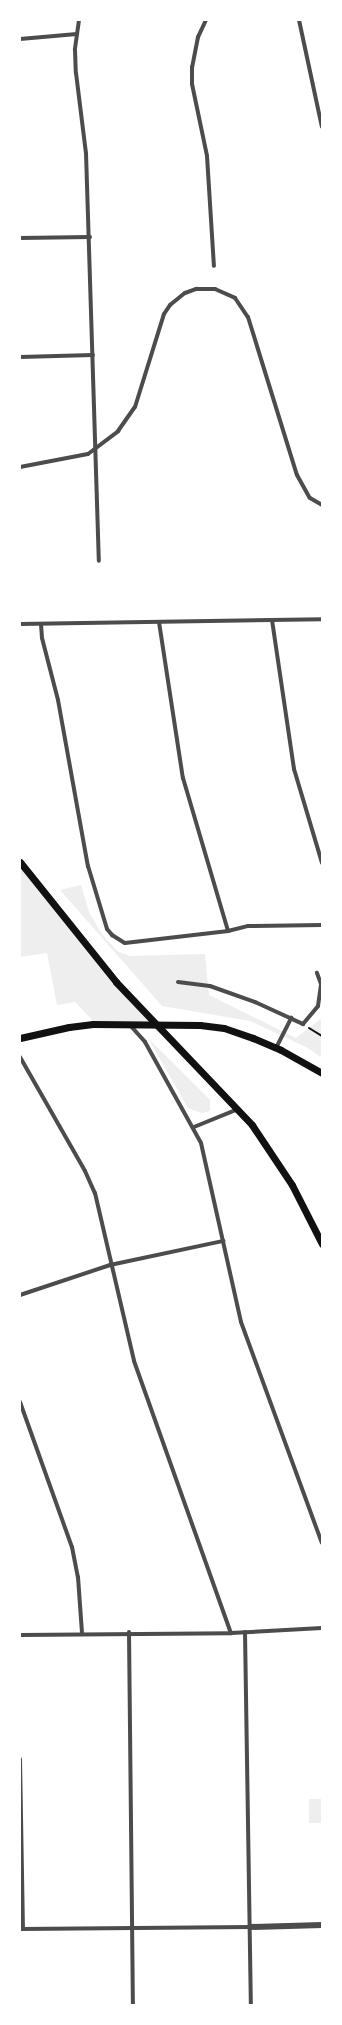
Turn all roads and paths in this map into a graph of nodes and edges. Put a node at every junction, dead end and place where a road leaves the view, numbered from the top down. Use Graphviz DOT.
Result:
graph roads {
  1 [pos="79,20"];
  2 [pos="206,20"];
  3 [pos="299,20"];
  4 [pos="77,34"];
  5 [pos="20,39"];
  6 [pos="322,127"];
  7 [pos="90,237"];
  8 [pos="20,238"];
  9 [pos="214,266"];
  10 [pos="93,355"];
  11 [pos="20,357"];
  12 [pos="96,448"];
  13 [pos="20,467"];
  14 [pos="322,505"];
  15 [pos="99,561"];
  16 [pos="322,619"];
  17 [pos="272,620"];
  18 [pos="159,622"];
  19 [pos="20,624"];
  20 [pos="41,624"];
  21 [pos="20,862"];
  22 [pos="322,863"];
  23 [pos="322,925"];
  24 [pos="228,931"];
  25 [pos="317,973"];
  26 [pos="178,982"];
  27 [pos="291,1018"];
  28 [pos="129,1024"];
  29 [pos="303,1024"];
  30 [pos="322,1036"];
  31 [pos="20,1038"];
  32 [pos="276,1048"];
  33 [pos="20,1056"];
  34 [pos="322,1073"];
  35 [pos="238,1109"];
  36 [pos="194,1128"];
  37 [pos="223,1241"];
  38 [pos="322,1244"];
  39 [pos="110,1265"];
  40 [pos="20,1295"];
  41 [pos="20,1402"];
  42 [pos="322,1543"];
  43 [pos="322,1628"];
  44 [pos="129,1632"];
  45 [pos="231,1632"];
  46 [pos="245,1632"];
  47 [pos="82,1633"];
  48 [pos="20,1635"];
  49 [pos="20,1759"];
  50 [pos="322,1925"];
  51 [pos="133,1926"];
  52 [pos="251,1927"];
  53 [pos="21,1929"];
  54 [pos="133,2005"];
  55 [pos="251,2005"];
  1 -- 4 [label="street"];
  2 -- 9 [label="street"];
  3 -- 6 [label="street"];
  4 -- 5 [label="street"];
  4 -- 7 [label="street"];
  7 -- 8 [label="street"];
  7 -- 10 [label="street"];
  10 -- 11 [label="street"];
  10 -- 12 [label="street"];
  12 -- 13 [label="street"];
  12 -- 14 [label="street"];
  12 -- 15 [label="street"];
  16 -- 17 [label="street"];
  17 -- 18 [label="street"];
  17 -- 22 [label="street"];
  18 -- 20 [label="street"];
  18 -- 24 [label="street"];
  19 -- 20 [label="street"];
  20 -- 24 [label="street"];
  21 -- 35 [label="main road"];
  23 -- 24 [label="street"];
  25 -- 29 [label="street"];
  26 -- 27 [label="street"];
  27 -- 29 [label="street"];
  27 -- 32 [label="street"];
  28 -- 31 [label="main road"];
  28 -- 32 [label="main road"];
  28 -- 36 [label="street"];
  29 -- 30 [label="path"];
  32 -- 34 [label="main road"];
  33 -- 39 [label="street"];
  35 -- 36 [label="street"];
  35 -- 38 [label="main road"];
  36 -- 37 [label="street"];
  37 -- 39 [label="street"];
  37 -- 42 [label="street"];
  39 -- 40 [label="street"];
  39 -- 45 [label="street"];
  41 -- 47 [label="street"];
  43 -- 46 [label="street"];
  44 -- 45 [label="street"];
  44 -- 47 [label="street"];
  44 -- 51 [label="street"];
  45 -- 46 [label="street"];
  46 -- 52 [label="street"];
  47 -- 48 [label="street"];
  49 -- 53 [label="street"];
  50 -- 52 [label="street"];
  51 -- 52 [label="street"];
  51 -- 53 [label="street"];
  51 -- 54 [label="street"];
  52 -- 55 [label="street"];
}
